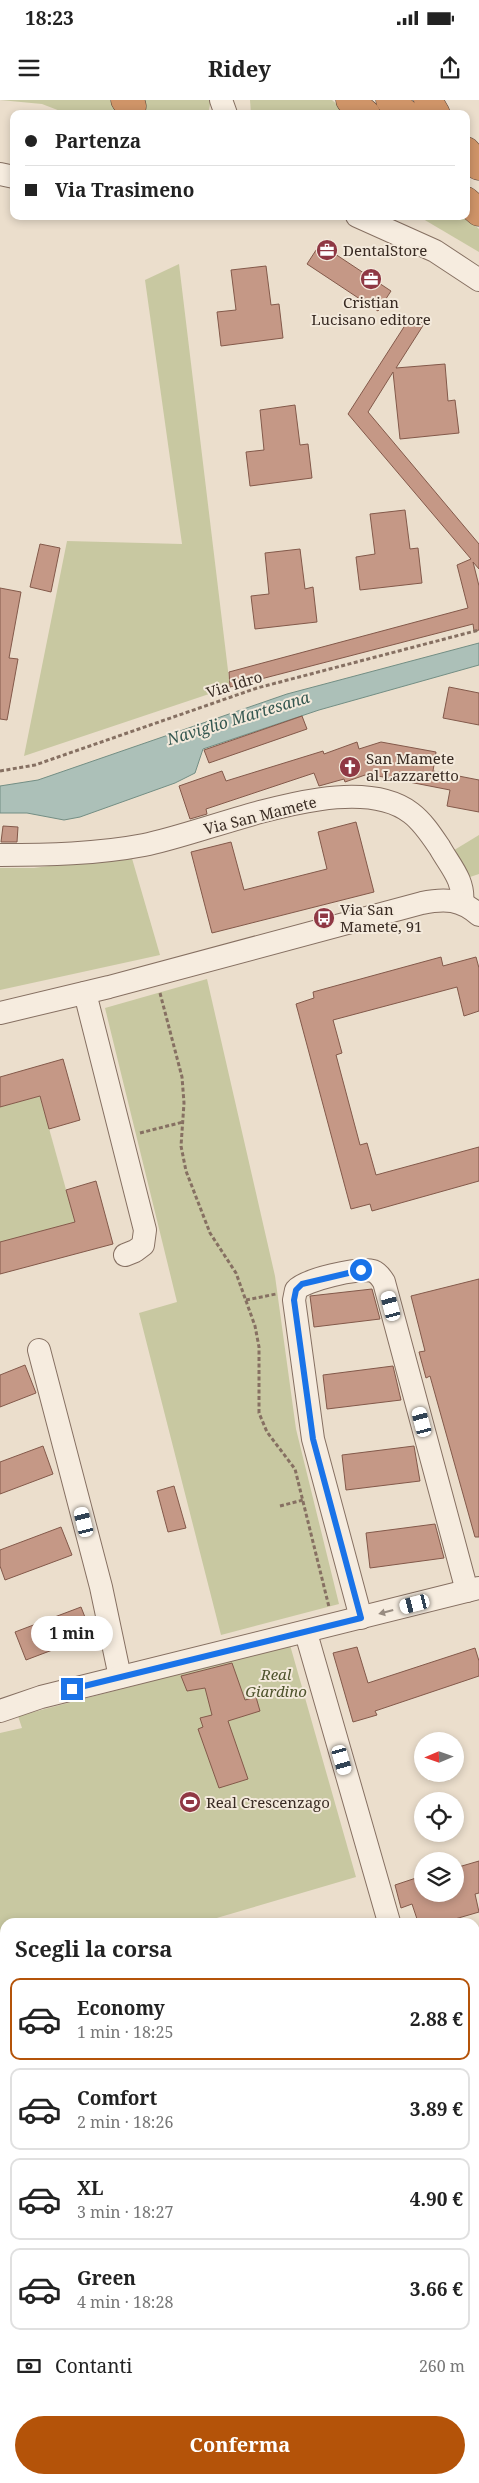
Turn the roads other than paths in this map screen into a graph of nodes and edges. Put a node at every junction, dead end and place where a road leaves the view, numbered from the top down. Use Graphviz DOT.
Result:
graph roads {
  1 [pos="350,100"];
  2 [pos="390,100"];
  3 [pos="361,110"];
  4 [pos="401,110"];
  5 [pos="470,156"];
  6 [pos="479,166"];
  7 [pos="366,220"];
  8 [pos="479,280"];
  9 [pos="0,855"];
  10 [pos="470,909"];
  11 [pos="85,993"];
  12 [pos="0,1014"];
  13 [pos="125,1255"];
  14 [pos="39,1350"];
  15 [pos="473,1589"];
  16 [pos="361,1618"];
  17 [pos="306,1633"];
  18 [pos="120,1677"];
  19 [pos="0,1710"];
  20 [pos="388,1918"];
  1 -- 3 [label="highway"];
  2 -- 4 [label="highway"];
  5 -- 6 [label="highway"];
  7 -- 8 [label="street"];
  9 -- 10 [label="street, Via San Mamete"];
  10 -- 11 [label="street, Via San Mamete"];
  11 -- 12 [label="street, Via San Mamete"];
  11 -- 13 [label="street"];
  14 -- 18 [label="street"];
  15 -- 16 [label="street, one-way"];
  15 -- 16 [label="street"];
  16 -- 17 [label="street"];
  17 -- 18 [label="street"];
  17 -- 20 [label="street"];
  18 -- 19 [label="street"];
}
